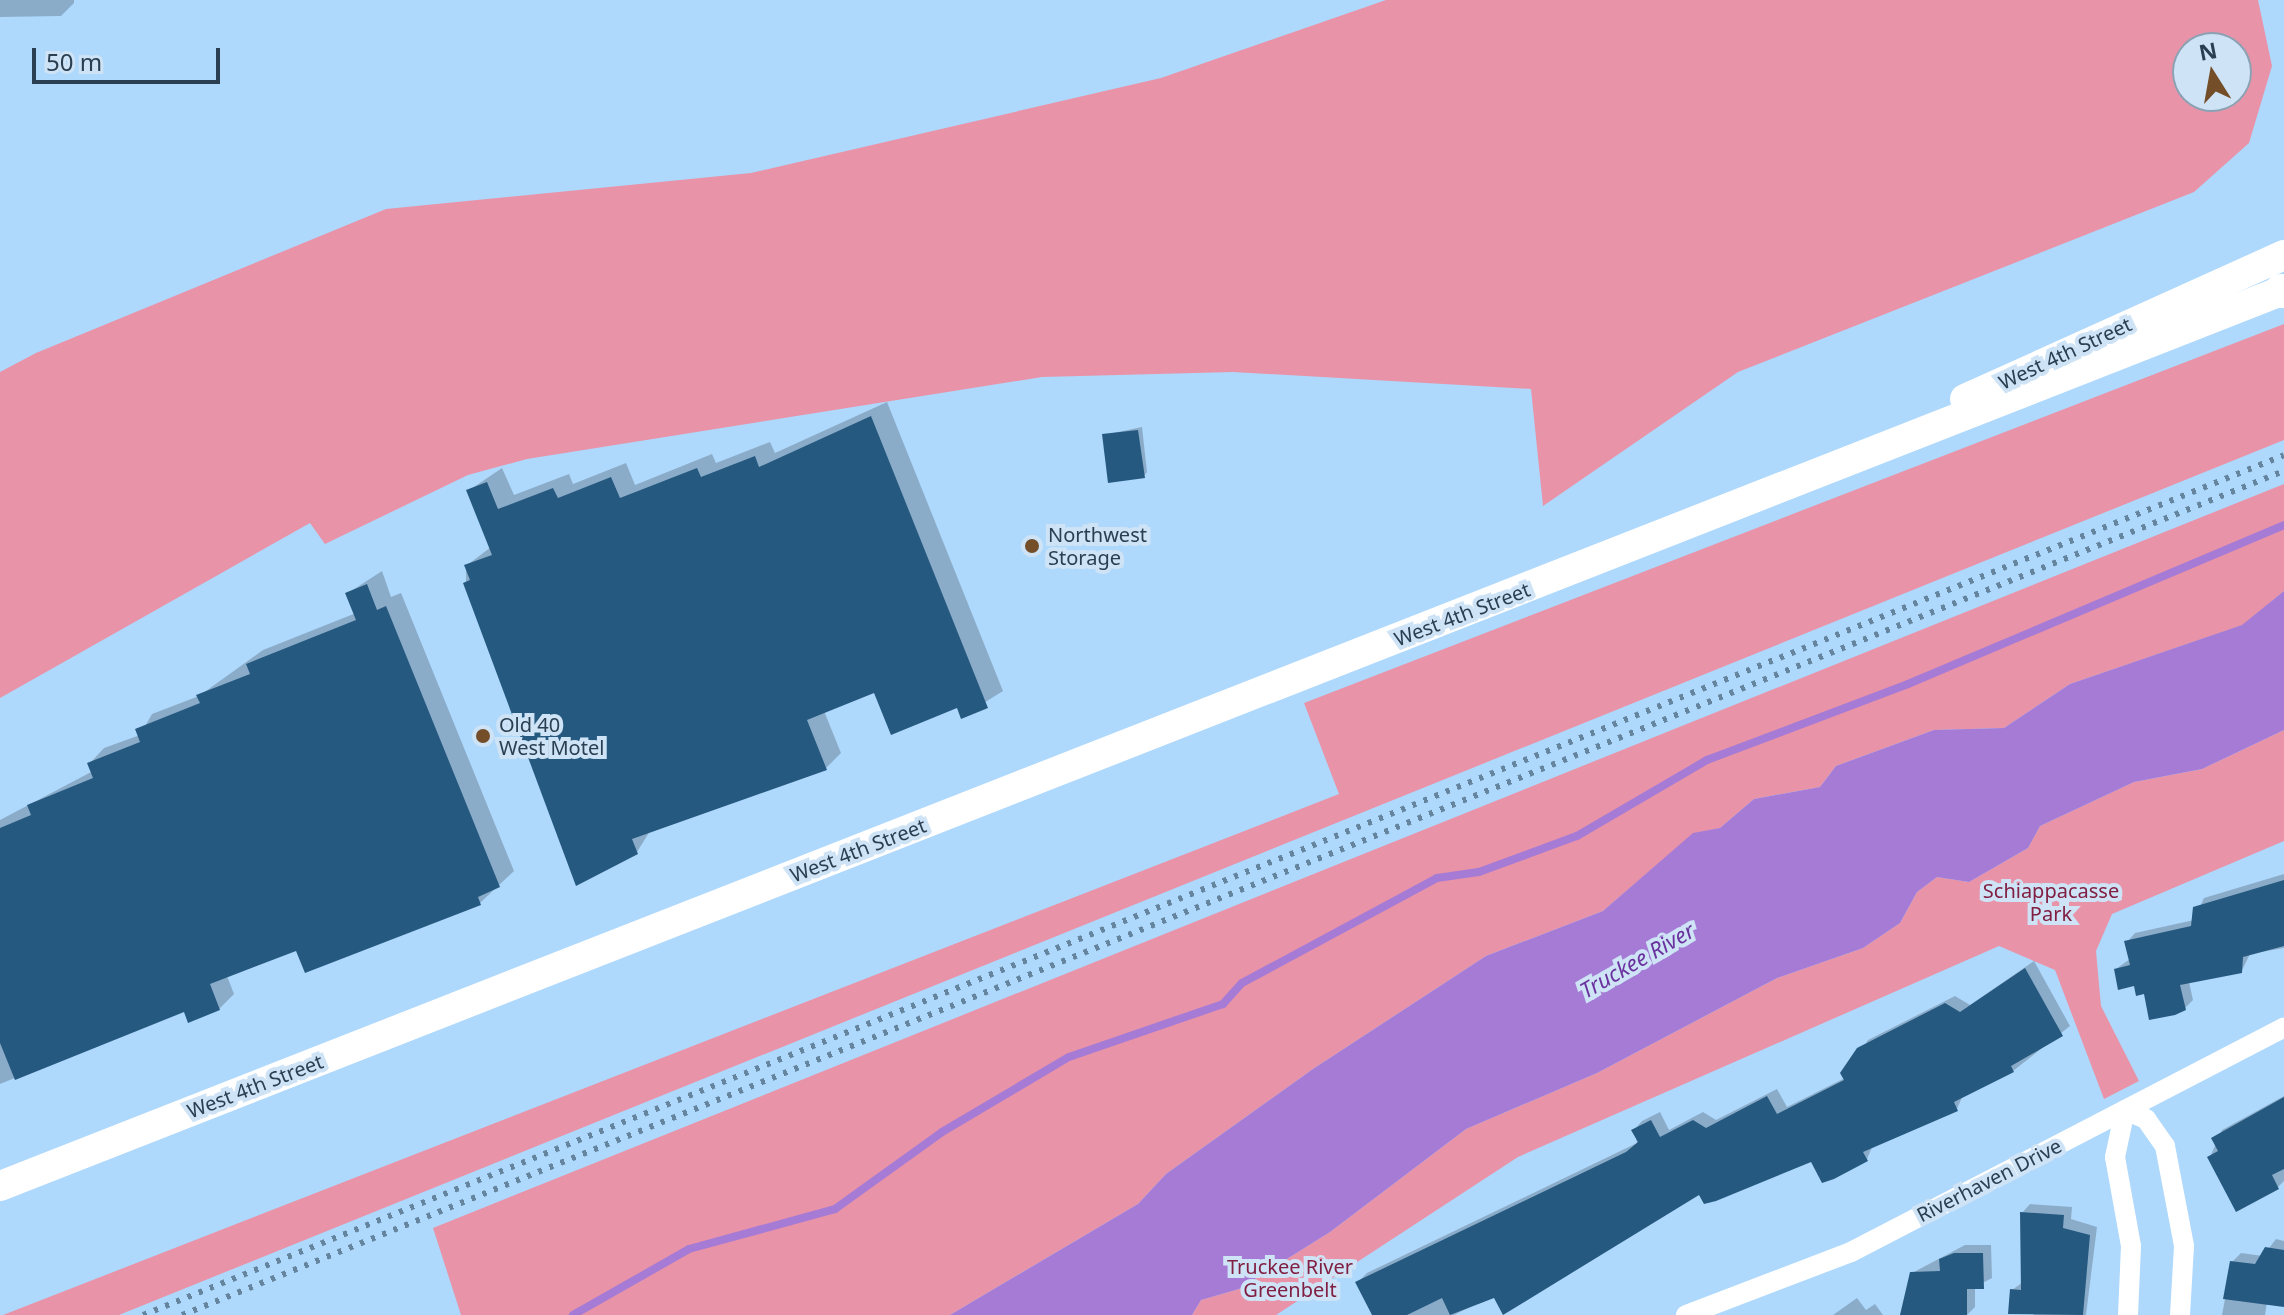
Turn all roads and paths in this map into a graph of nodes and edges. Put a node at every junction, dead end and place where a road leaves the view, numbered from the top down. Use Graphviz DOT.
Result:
graph roads {
  1 [pos="2284,255"];
  2 [pos="2283,291"];
  3 [pos="1716,514"];
  4 [pos="2284,1028"];
  5 [pos="2125,1110"];
  6 [pos="0,1186"];
  7 [pos="1686,1315"];
  8 [pos="2128,1315"];
  9 [pos="2180,1315"];
  1 -- 3 [label="main road, West 4th Street"];
  2 -- 3 [label="main road, West 4th Street"];
  3 -- 6 [label="main road, West 4th Street"];
  4 -- 5 [label="street, Riverhaven Drive"];
  5 -- 7 [label="street, Riverhaven Drive"];
  5 -- 8 [label="street"];
  5 -- 9 [label="street"];
}
